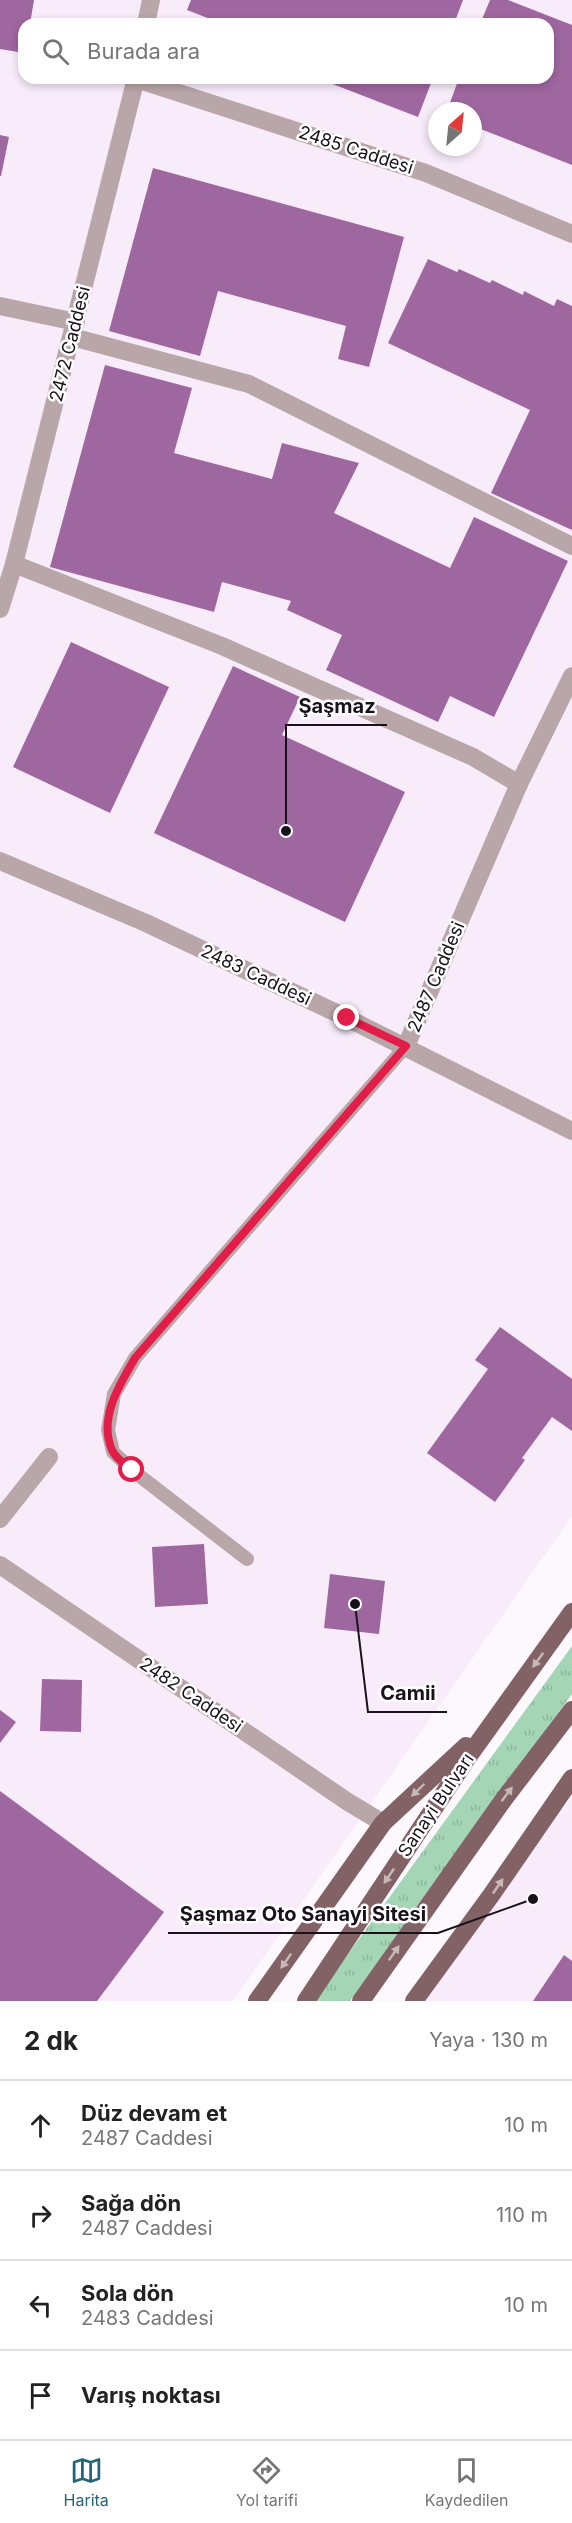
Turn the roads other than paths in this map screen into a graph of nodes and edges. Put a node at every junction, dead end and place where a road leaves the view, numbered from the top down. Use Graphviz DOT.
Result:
graph roads {
  1 [pos="151,0"];
  2 [pos="147,18"];
  3 [pos="135,84"];
  4 [pos="151,84"];
  5 [pos="572,234"];
  6 [pos="0,306"];
  7 [pos="74,330"];
  8 [pos="572,546"];
  9 [pos="14,564"];
  10 [pos="0,609"];
  11 [pos="572,676"];
  12 [pos="519,784"];
  13 [pos="0,861"];
  14 [pos="406,1046"];
  15 [pos="572,1131"];
  16 [pos="49,1457"];
  17 [pos="0,1519"];
  18 [pos="248,1558"];
  19 [pos="0,1565"];
  20 [pos="572,1612"];
  21 [pos="572,1710"];
  22 [pos="492,1723"];
  23 [pos="572,1778"];
  24 [pos="383,1823"];
  25 [pos="257,2001"];
  26 [pos="306,2001"];
  27 [pos="361,2001"];
  28 [pos="414,2001"];
  1 -- 2 [label="street"];
  3 -- 7 [label="street, 2472 Caddesi"];
  4 -- 5 [label="street, 2485 Caddesi"];
  6 -- 7 [label="street"];
  7 -- 8 [label="street"];
  7 -- 9 [label="street, 2472 Caddesi"];
  9 -- 10 [label="street, 2472 Caddesi"];
  9 -- 12 [label="street"];
  11 -- 12 [label="street, 2487 Caddesi"];
  12 -- 14 [label="street, 2487 Caddesi"];
  13 -- 14 [label="street, 2483 Caddesi"];
  14 -- 15 [label="street, 2483 Caddesi"];
  14 -- 18 [label="lane, 2487 Caddesi"];
  16 -- 17 [label="street"];
  19 -- 24 [label="street, 2482 Caddesi"];
  20 -- 22 [label="main road, Sanayi Bulvarı, one-way"];
  27 -- 21 [label="main road, one-way"];
  22 -- 24 [label="main road, one-way"];
  22 -- 26 [label="main road, Sanayi Bulvarı, one-way"];
  28 -- 23 [label="main road, one-way"];
  24 -- 25 [label="main road, one-way"];
}
